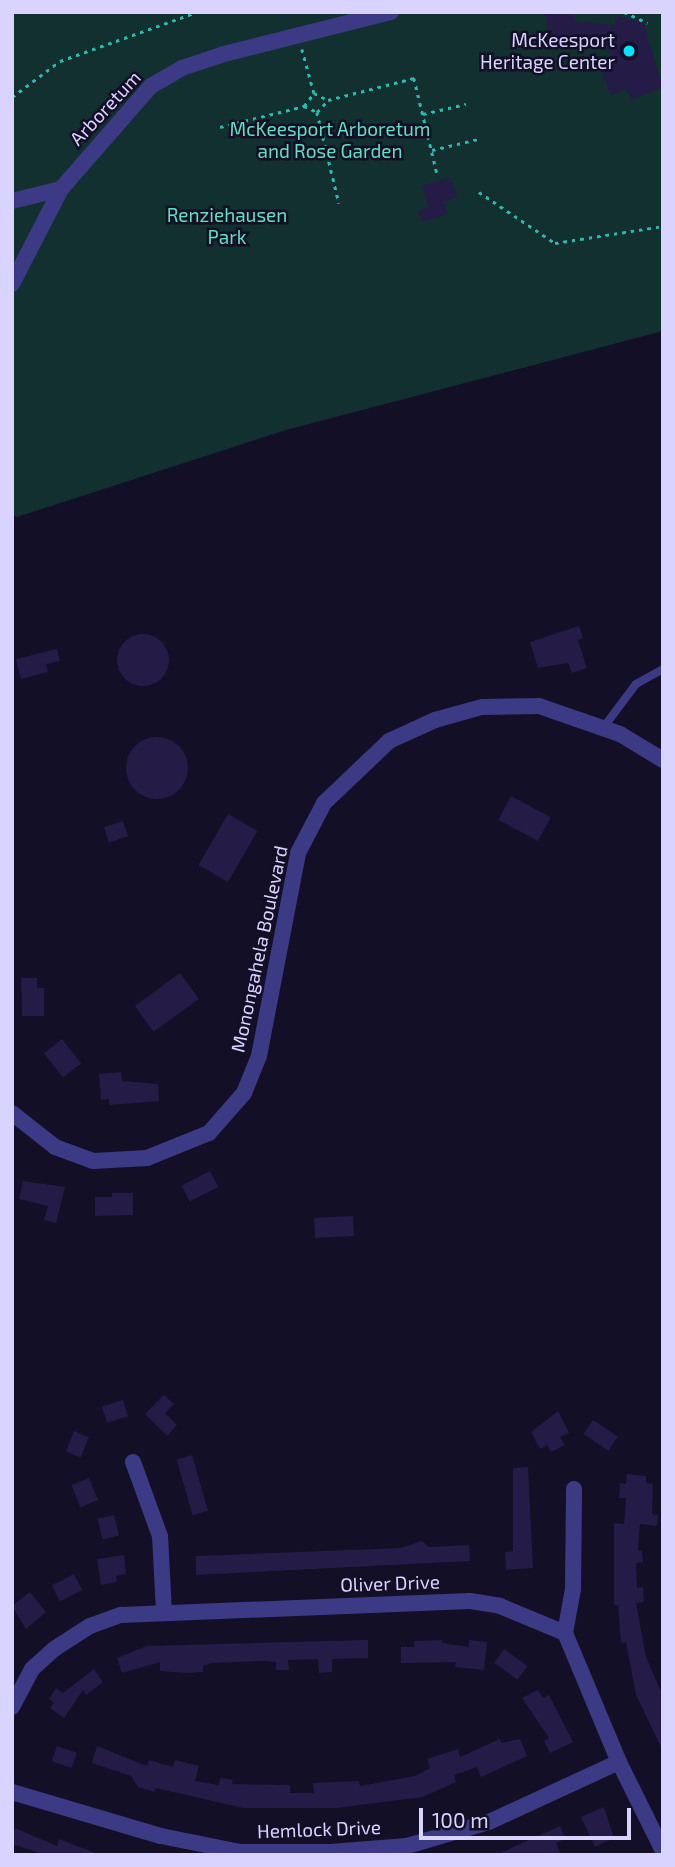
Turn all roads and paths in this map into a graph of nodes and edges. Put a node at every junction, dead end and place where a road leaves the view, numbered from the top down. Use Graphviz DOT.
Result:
graph roads {
  1 [pos="197,12"];
  2 [pos="391,12"];
  3 [pos="624,12"];
  4 [pos="648,23"];
  5 [pos="298,35"];
  6 [pos="314,93"];
  7 [pos="12,97"];
  8 [pos="328,100"];
  9 [pos="466,104"];
  10 [pos="304,106"];
  11 [pos="317,112"];
  12 [pos="424,114"];
  13 [pos="220,127"];
  14 [pos="478,139"];
  15 [pos="432,150"];
  16 [pos="437,173"];
  17 [pos="61,189"];
  18 [pos="479,192"];
  19 [pos="12,201"];
  20 [pos="339,203"];
  21 [pos="663,226"];
  22 [pos="12,284"];
  23 [pos="663,669"];
  24 [pos="603,728"];
  25 [pos="663,760"];
  26 [pos="12,1113"];
  27 [pos="133,1462"];
  28 [pos="574,1489"];
  29 [pos="164,1613"];
  30 [pos="565,1633"];
  31 [pos="12,1707"];
  32 [pos="619,1762"];
  33 [pos="12,1792"];
  34 [pos="663,1851"];
  1 -- 7 [label="path"];
  2 -- 5 [label="street, Arboretum"];
  3 -- 4 [label="path"];
  5 -- 6 [label="path"];
  5 -- 17 [label="street, Arboretum"];
  6 -- 8 [label="path"];
  6 -- 10 [label="path"];
  8 -- 11 [label="path"];
  8 -- 12 [label="path"];
  9 -- 12 [label="path"];
  10 -- 11 [label="path"];
  10 -- 13 [label="path"];
  11 -- 20 [label="path"];
  12 -- 15 [label="path"];
  14 -- 15 [label="path"];
  15 -- 16 [label="path"];
  17 -- 19 [label="street"];
  17 -- 22 [label="street, Arboretum"];
  18 -- 21 [label="path"];
  23 -- 24 [label="lane"];
  24 -- 25 [label="street, Monongahela Boulevard"];
  24 -- 26 [label="street, Monongahela Boulevard"];
  27 -- 29 [label="street"];
  28 -- 30 [label="street"];
  29 -- 30 [label="street, Oliver Drive"];
  29 -- 31 [label="street, Oliver Drive"];
  30 -- 32 [label="street"];
  32 -- 33 [label="street, Hemlock Drive"];
  32 -- 34 [label="street"];
}
